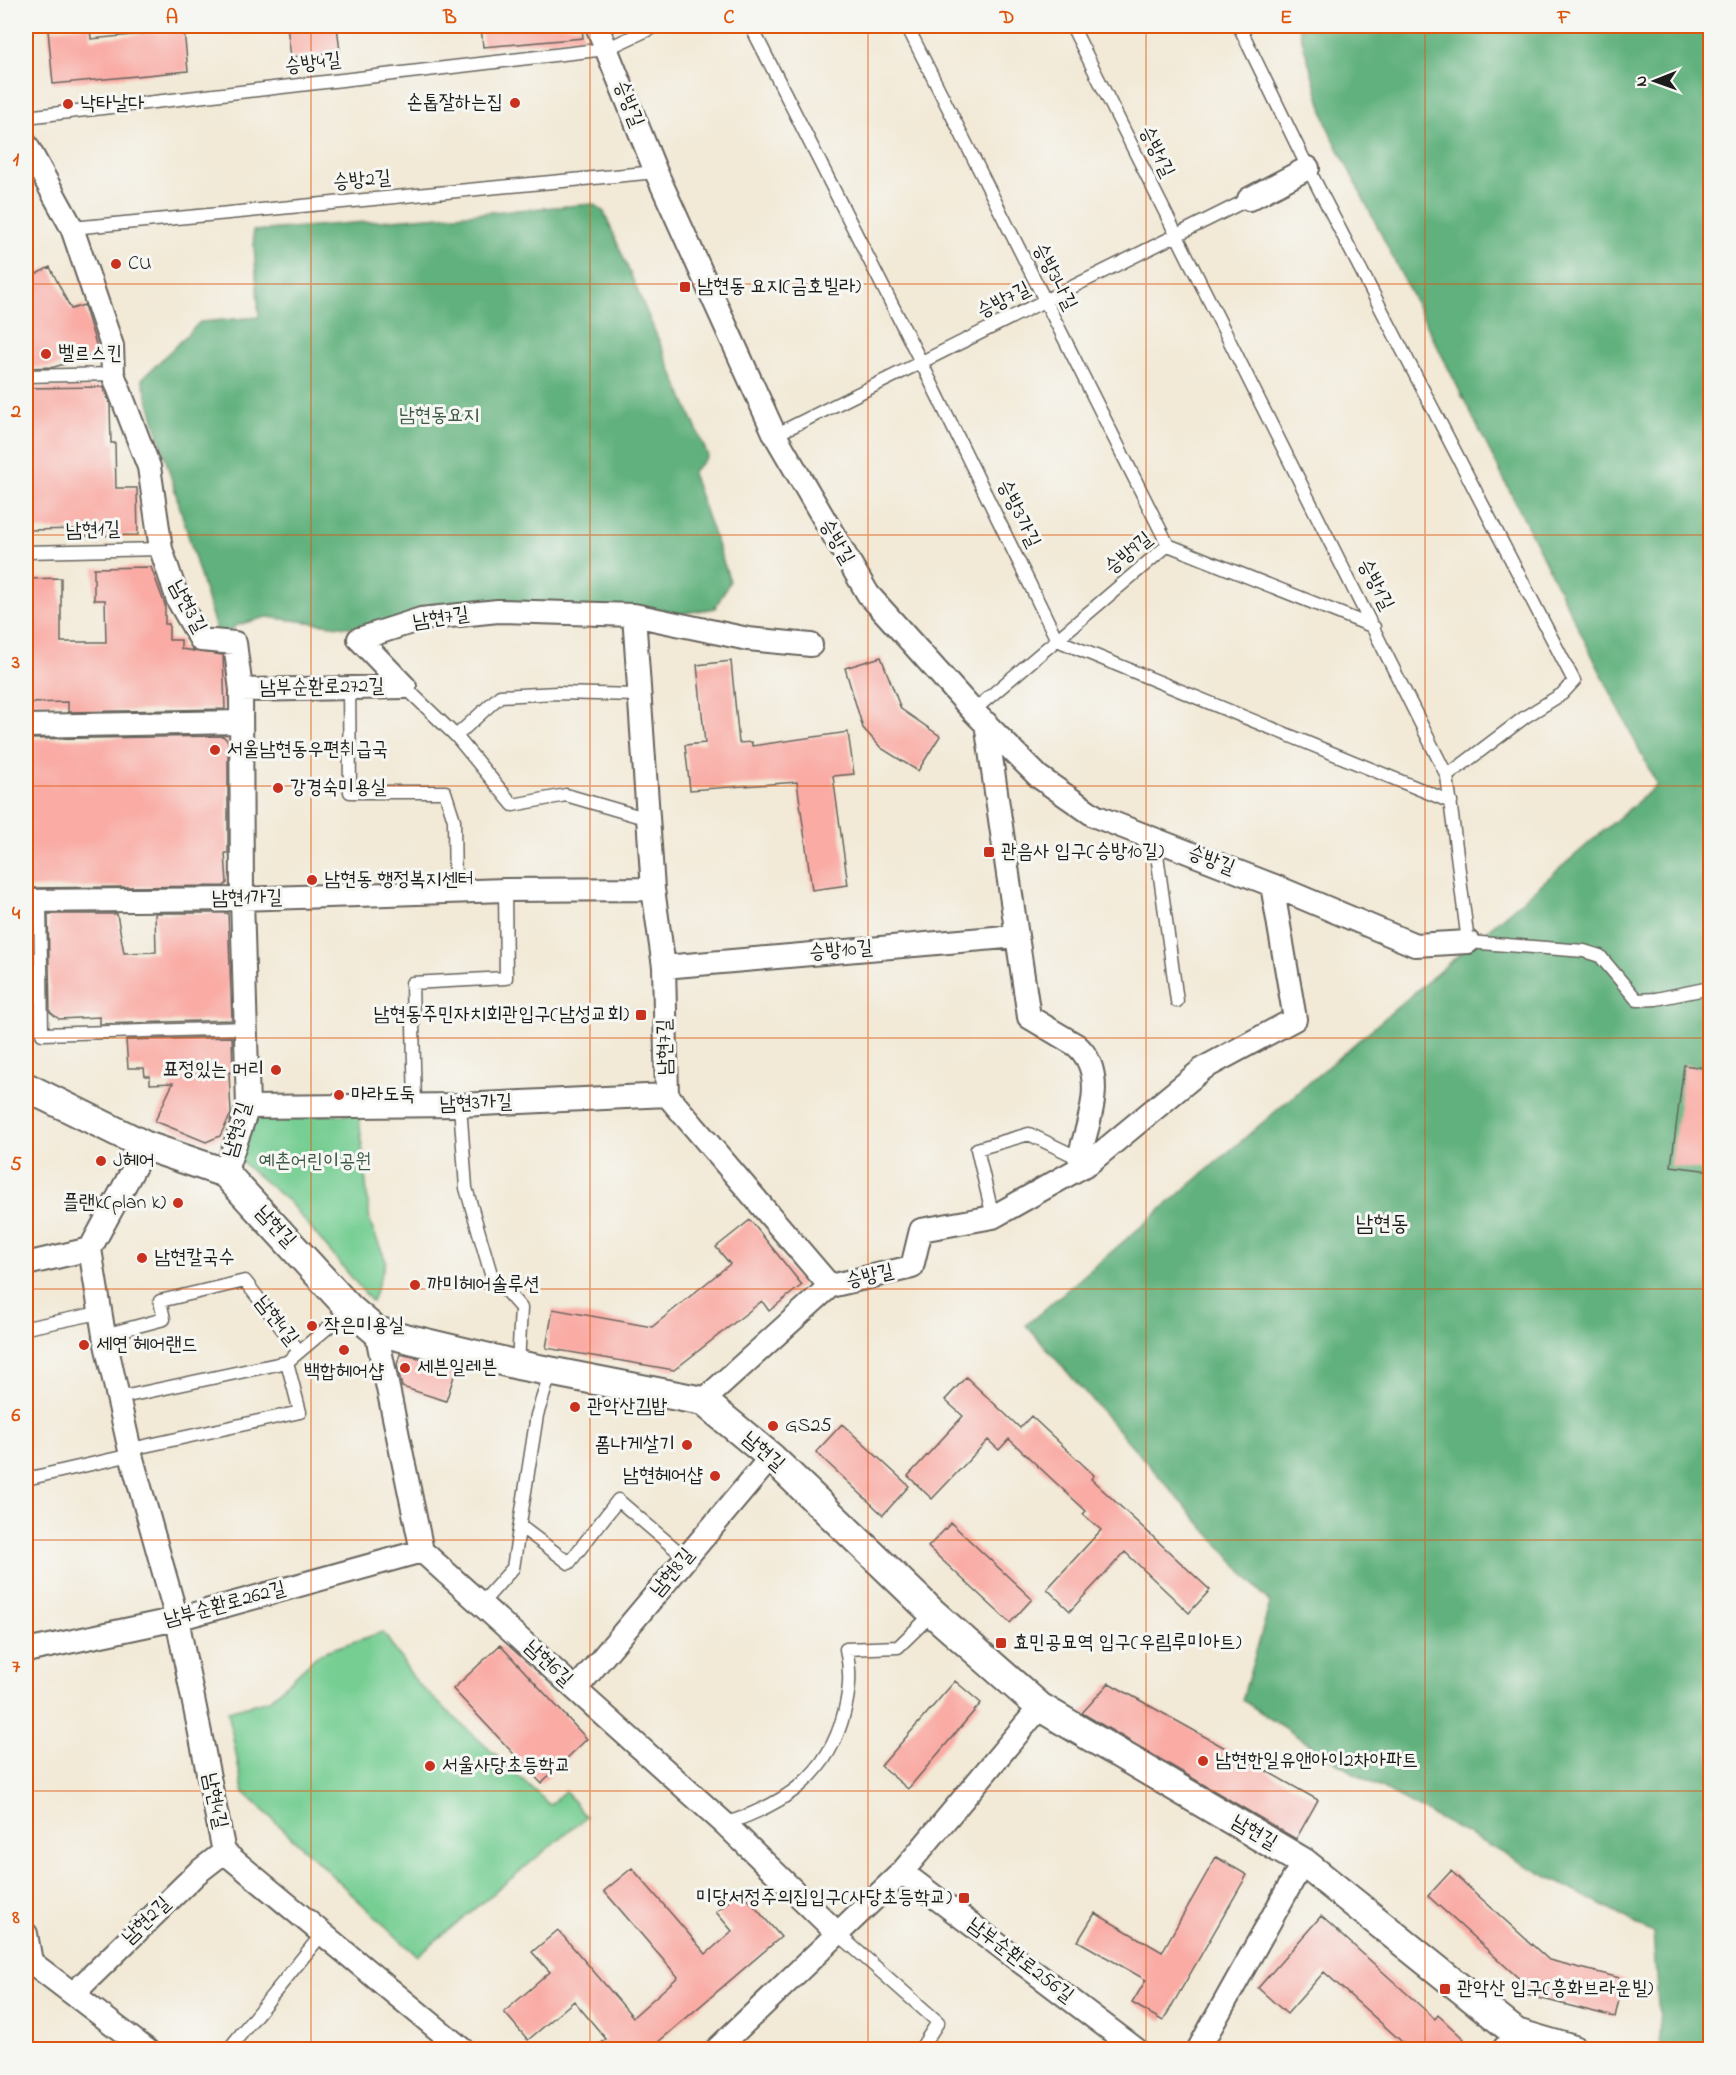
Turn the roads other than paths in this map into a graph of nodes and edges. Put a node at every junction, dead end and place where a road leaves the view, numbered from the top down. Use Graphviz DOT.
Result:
graph roads {
  1 [pos="597,26"];
  2 [pos="656,26"];
  3 [pos="751,26"];
  4 [pos="907,26"];
  5 [pos="1072,26"];
  6 [pos="1239,26"];
  7 [pos="606,50"];
  8 [pos="26,117"];
  9 [pos="26,144"];
  10 [pos="1308,168"];
  11 [pos="656,172"];
  12 [pos="1249,199"];
  13 [pos="72,228"];
  14 [pos="1175,237"];
  15 [pos="1045,302"];
  16 [pos="922,364"];
  17 [pos="113,374"];
  18 [pos="26,376"];
  19 [pos="775,435"];
  20 [pos="1168,545"];
  21 [pos="161,549"];
  22 [pos="26,552"];
  23 [pos="633,615"];
  24 [pos="1374,627"];
  25 [pos="1057,640"];
  26 [pos="811,645"];
  27 [pos="405,687"];
  28 [pos="349,688"];
  29 [pos="241,690"];
  30 [pos="637,695"];
  31 [pos="980,717"];
  32 [pos="240,722"];
  33 [pos="26,726"];
  34 [pos="456,736"];
  35 [pos="1447,776"];
  36 [pos="1451,802"];
  37 [pos="648,819"];
  38 [pos="1155,840"];
  39 [pos="1272,885"];
  40 [pos="653,889"];
  41 [pos="505,890"];
  42 [pos="455,893"];
  43 [pos="242,899"];
  44 [pos="33,901"];
  45 [pos="1017,936"];
  46 [pos="1468,942"];
  47 [pos="664,967"];
  48 [pos="1710,988"];
  49 [pos="1177,1001"];
  50 [pos="247,1028"];
  51 [pos="26,1087"];
  52 [pos="667,1095"];
  53 [pos="460,1105"];
  54 [pos="415,1106"];
  55 [pos="248,1107"];
  56 [pos="146,1146"];
  57 [pos="1084,1160"];
  58 [pos="225,1173"];
  59 [pos="993,1217"];
  60 [pos="90,1249"];
  61 [pos="26,1264"];
  62 [pos="830,1286"];
  63 [pos="350,1309"];
  64 [pos="99,1313"];
  65 [pos="26,1328"];
  66 [pos="376,1331"];
  67 [pos="104,1335"];
  68 [pos="299,1351"];
  69 [pos="287,1362"];
  70 [pos="518,1365"];
  71 [pos="551,1370"];
  72 [pos="118,1398"];
  73 [pos="703,1401"];
  74 [pos="131,1452"];
  75 [pos="771,1457"];
  76 [pos="26,1479"];
  77 [pos="520,1526"];
  78 [pos="422,1551"];
  79 [pos="686,1558"];
  80 [pos="482,1603"];
  81 [pos="933,1614"];
  82 [pos="177,1619"];
  83 [pos="26,1651"];
  84 [pos="576,1689"];
  85 [pos="1040,1707"];
  86 [pos="725,1824"];
  87 [pos="224,1852"];
  88 [pos="1303,1862"];
  89 [pos="902,1872"];
  90 [pos="836,1932"];
  91 [pos="26,1934"];
  92 [pos="322,1934"];
  93 [pos="28,1966"];
  94 [pos="74,1993"];
  95 [pos="1509,2042"];
  96 [pos="726,2047"];
  97 [pos="147,2049"];
  98 [pos="228,2049"];
  99 [pos="463,2049"];
  100 [pos="920,2049"];
  101 [pos="1137,2049"];
  102 [pos="1198,2049"];
  103 [pos="1574,2049"];
  1 -- 7 [label="street, 승방길"];
  2 -- 7 [label="lane, 승방4길"];
  3 -- 16 [label="lane, 승방3가길"];
  4 -- 15 [label="lane, 승방3나길"];
  5 -- 14 [label="lane, 승방1길"];
  6 -- 10 [label="lane"];
  7 -- 8 [label="lane, 승방4길"];
  7 -- 11 [label="street, 승방길"];
  9 -- 13 [label="street, 남현3길"];
  10 -- 12 [label="street"];
  10 -- 35 [label="lane"];
  11 -- 13 [label="lane, 승방2길"];
  11 -- 19 [label="street, 승방길"];
  12 -- 14 [label="lane, 승방7길"];
  13 -- 17 [label="street, 남현3길"];
  14 -- 15 [label="lane, 승방7길"];
  14 -- 24 [label="lane, 승방1길"];
  15 -- 16 [label="lane, 승방7길"];
  15 -- 20 [label="lane, 승방3나길"];
  16 -- 19 [label="lane, 승방7길"];
  16 -- 25 [label="lane, 승방3가길"];
  17 -- 18 [label="lane"];
  17 -- 21 [label="street, 남현3길"];
  19 -- 31 [label="street, 승방길"];
  20 -- 24 [label="lane, 승방9길"];
  20 -- 25 [label="lane, 승방9길"];
  21 -- 22 [label="lane, 남현1길"];
  21 -- 29 [label="street, 남현3길"];
  23 -- 26 [label="street, 남현7길"];
  23 -- 27 [label="street, 남현7길"];
  23 -- 30 [label="street, 남현7길"];
  24 -- 35 [label="lane, 승방1길"];
  25 -- 31 [label="lane, 승방9길"];
  25 -- 36 [label="lane"];
  27 -- 28 [label="street, 남부순환로272길"];
  27 -- 34 [label="lane, 남부순환로272길"];
  28 -- 29 [label="street, 남부순환로272길"];
  28 -- 42 [label="lane"];
  29 -- 32 [label="street, 남현3길"];
  30 -- 34 [label="lane"];
  30 -- 37 [label="street, 남현7길"];
  31 -- 38 [label="street, 승방길"];
  31 -- 45 [label="street"];
  32 -- 33 [label="street, 남부순환로272길"];
  32 -- 43 [label="street, 남현3길"];
  34 -- 37 [label="lane, 남부순환로272길"];
  35 -- 36 [label="lane, 승방1길"];
  36 -- 46 [label="lane, 승방1길"];
  37 -- 40 [label="street, 남현7길"];
  38 -- 39 [label="street, 승방길"];
  38 -- 49 [label="lane"];
  39 -- 46 [label="street, 승방길"];
  39 -- 57 [label="street, 승방길"];
  40 -- 41 [label="street, 남현1가길"];
  40 -- 47 [label="street, 남현7길"];
  41 -- 42 [label="street, 남현1가길"];
  41 -- 54 [label="lane"];
  42 -- 43 [label="street, 남현1가길"];
  43 -- 44 [label="street, 남현1가길"];
  43 -- 50 [label="street, 남현3길"];
  44 -- 50 [label="lane, 남현1가길"];
  45 -- 47 [label="street, 승방10길"];
  45 -- 57 [label="street"];
  46 -- 48 [label="lane"];
  47 -- 52 [label="street, 남현7길"];
  50 -- 55 [label="street, 남현3길"];
  51 -- 56 [label="street, 남현길"];
  52 -- 53 [label="street, 남현3가길"];
  52 -- 62 [label="street, 남현7길"];
  53 -- 54 [label="street, 남현3가길"];
  53 -- 70 [label="lane"];
  54 -- 55 [label="street, 남현3가길"];
  55 -- 58 [label="street, 남현3길"];
  56 -- 58 [label="street, 남현길"];
  56 -- 60 [label="street"];
  57 -- 59 [label="street, 승방길"];
  57 -- 59 [label="lane"];
  58 -- 63 [label="street, 남현길"];
  59 -- 62 [label="street, 승방길"];
  60 -- 61 [label="street"];
  60 -- 64 [label="street, 남현4길"];
  62 -- 73 [label="street"];
  63 -- 66 [label="street, 남현길"];
  63 -- 68 [label="lane, 남현4길"];
  64 -- 65 [label="lane"];
  64 -- 67 [label="street, 남현4길"];
  66 -- 70 [label="street, 남현길"];
  66 -- 78 [label="street"];
  67 -- 68 [label="lane, 남현4길"];
  67 -- 72 [label="street, 남현4길"];
  68 -- 69 [label="lane, 남현4길"];
  69 -- 72 [label="lane, 남현4길"];
  69 -- 74 [label="lane, 남현4길"];
  70 -- 71 [label="street, 남현길"];
  71 -- 73 [label="street, 남현길"];
  71 -- 77 [label="lane"];
  72 -- 74 [label="street, 남현4길"];
  73 -- 75 [label="street, 남현길"];
  74 -- 76 [label="lane"];
  74 -- 82 [label="street, 남현4길"];
  75 -- 79 [label="street, 남현8길"];
  75 -- 81 [label="street, 남현길"];
  77 -- 79 [label="lane"];
  77 -- 80 [label="lane"];
  78 -- 80 [label="street, 남현6길"];
  78 -- 82 [label="street, 남부순환로262길"];
  79 -- 84 [label="street, 남현8길"];
  80 -- 84 [label="street, 남현6길"];
  81 -- 85 [label="street, 남현길"];
  81 -- 86 [label="lane"];
  82 -- 83 [label="street, 남부순환로262길"];
  82 -- 87 [label="street, 남현4길"];
  84 -- 86 [label="street, 남현6길"];
  85 -- 88 [label="street, 남현길"];
  85 -- 89 [label="street"];
  86 -- 90 [label="street, 남현6길"];
  87 -- 92 [label="street, 남현4길"];
  87 -- 94 [label="street, 남현2길"];
  88 -- 95 [label="street, 남현길"];
  88 -- 102 [label="street"];
  89 -- 90 [label="street"];
  89 -- 101 [label="street, 남부순환로256길"];
  90 -- 96 [label="street"];
  90 -- 100 [label="lane"];
  91 -- 93 [label="street"];
  92 -- 98 [label="lane"];
  92 -- 99 [label="street, 남현4길"];
  93 -- 94 [label="street"];
  94 -- 97 [label="street"];
  95 -- 103 [label="street, 남현길"];
}
